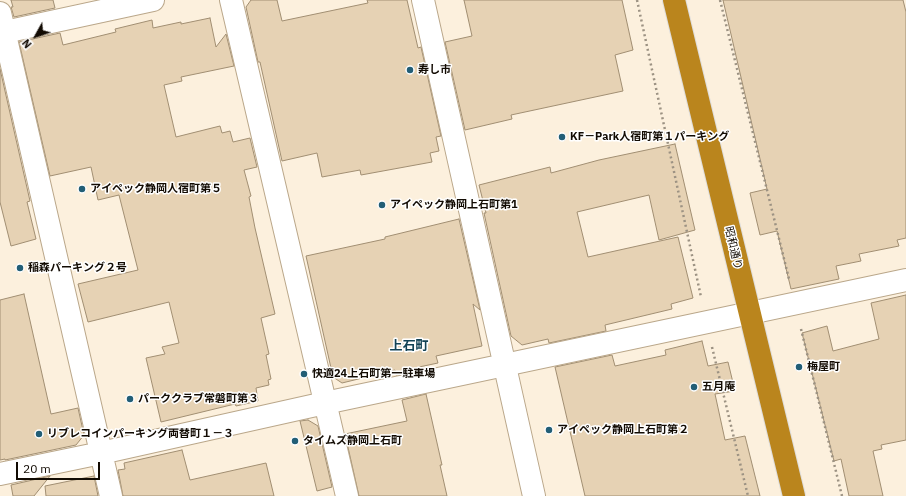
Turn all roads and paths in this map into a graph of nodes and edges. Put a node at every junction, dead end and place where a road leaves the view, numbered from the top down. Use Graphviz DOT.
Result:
graph roads {
  1 [pos="153,0"];
  2 [pos="231,0"];
  3 [pos="423,0"];
  4 [pos="638,0"];
  5 [pos="674,0"];
  6 [pos="720,0"];
  7 [pos="1,26"];
  8 [pos="906,280"];
  9 [pos="795,303"];
  10 [pos="749,313"];
  11 [pos="706,323"];
  12 [pos="505,366"];
  13 [pos="325,403"];
  14 [pos="101,453"];
  15 [pos="0,474"];
  16 [pos="111,496"];
  17 [pos="347,496"];
  18 [pos="534,496"];
  19 [pos="748,496"];
  20 [pos="794,496"];
  21 [pos="842,496"];
  1 -- 7 [label="street"];
  2 -- 13 [label="street"];
  3 -- 12 [label="street"];
  4 -- 11 [label="path"];
  5 -- 10 [label="highway, 昭和通り"];
  6 -- 9 [label="path"];
  7 -- 14 [label="street"];
  8 -- 9 [label="street"];
  9 -- 10 [label="street"];
  9 -- 21 [label="path"];
  10 -- 11 [label="street"];
  10 -- 20 [label="highway, 昭和通り"];
  11 -- 12 [label="street"];
  11 -- 19 [label="path"];
  12 -- 13 [label="street"];
  12 -- 18 [label="street"];
  13 -- 14 [label="street"];
  13 -- 17 [label="street"];
  14 -- 15 [label="street"];
  14 -- 16 [label="street"];
}
